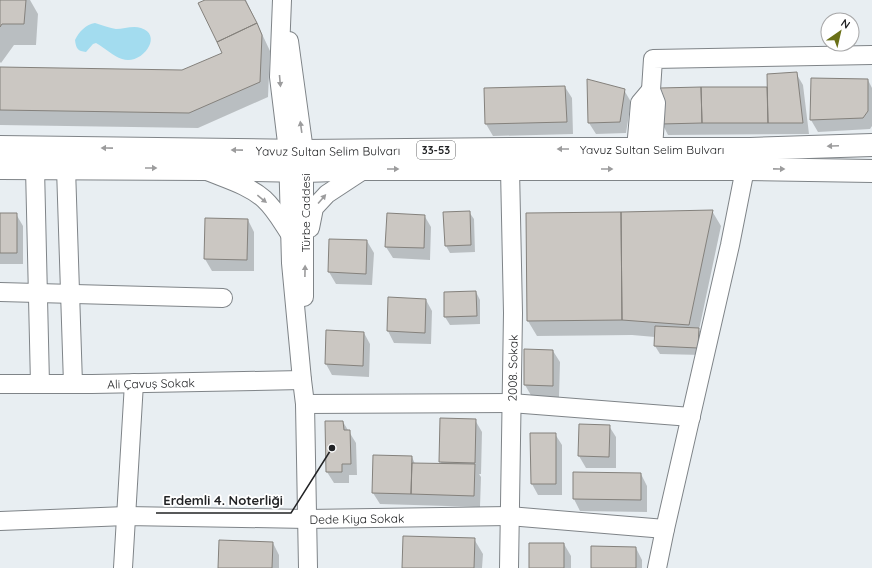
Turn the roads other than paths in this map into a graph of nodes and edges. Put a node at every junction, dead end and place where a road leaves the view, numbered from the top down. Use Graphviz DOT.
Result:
graph roads {
  1 [pos="283,0"];
  2 [pos="872,55"];
  3 [pos="872,145"];
  4 [pos="0,147"];
  5 [pos="645,149"];
  6 [pos="296,160"];
  7 [pos="0,168"];
  8 [pos="34,168"];
  9 [pos="66,168"];
  10 [pos="745,168"];
  11 [pos="203,169"];
  12 [pos="365,169"];
  13 [pos="510,169"];
  14 [pos="872,171"];
  15 [pos="290,234"];
  16 [pos="305,248"];
  17 [pos="0,292"];
  18 [pos="38,292"];
  19 [pos="70,294"];
  20 [pos="223,298"];
  21 [pos="302,380"];
  22 [pos="134,383"];
  23 [pos="0,384"];
  24 [pos="40,384"];
  25 [pos="73,384"];
  26 [pos="511,403"];
  27 [pos="305,404"];
  28 [pos="691,417"];
  29 [pos="126,516"];
  30 [pos="509,516"];
  31 [pos="306,519"];
  32 [pos="0,521"];
  33 [pos="665,529"];
  34 [pos="123,568"];
  35 [pos="308,568"];
  36 [pos="509,568"];
  37 [pos="657,568"];
  1 -- 6 [label="street, Türbe Caddesi"];
  2 -- 5 [label="street"];
  3 -- 5 [label="main road, Yavuz Sultan Selim Bulvarı / 33-53, one-way"];
  6 -- 4 [label="main road, Yavuz Sultan Selim Bulvarı / 33-53, one-way"];
  5 -- 6 [label="main road, Yavuz Sultan Selim Bulvarı / 33-53, one-way"];
  6 -- 11 [label="main road, Yavuz Sultan Selim Bulvarı / 33-53"];
  6 -- 12 [label="main road, Yavuz Sultan Selim Bulvarı / 33-53"];
  6 -- 15 [label="street, Türbe Caddesi"];
  6 -- 16 [label="street, Türbe Caddesi"];
  7 -- 8 [label="main road, Yavuz Sultan Selim Bulvarı / 33-53"];
  8 -- 9 [label="main road, Yavuz Sultan Selim Bulvarı / 33-53"];
  8 -- 18 [label="street"];
  9 -- 11 [label="main road, Yavuz Sultan Selim Bulvarı / 33-53, one-way"];
  9 -- 19 [label="street"];
  13 -- 10 [label="main road, Yavuz Sultan Selim Bulvarı / 33-53, one-way"];
  10 -- 14 [label="main road, Yavuz Sultan Selim Bulvarı / 33-53, one-way"];
  10 -- 28 [label="street"];
  11 -- 15 [label="street, one-way"];
  12 -- 13 [label="main road, Yavuz Sultan Selim Bulvarı / 33-53, one-way"];
  16 -- 12 [label="street, one-way"];
  13 -- 26 [label="street, 2008. Sokak"];
  15 -- 21 [label="street, Türbe Caddesi"];
  21 -- 16 [label="street, Türbe Caddesi, one-way"];
  17 -- 18 [label="street"];
  18 -- 19 [label="street"];
  18 -- 24 [label="street"];
  19 -- 20 [label="street"];
  19 -- 25 [label="street"];
  21 -- 22 [label="street, Ali Çavuş Sokak"];
  21 -- 27 [label="street, Türbe Caddesi"];
  22 -- 25 [label="street, Ali Çavuş Sokak"];
  22 -- 29 [label="street"];
  23 -- 24 [label="street, Ali Çavuş Sokak"];
  24 -- 25 [label="street, Ali Çavuş Sokak"];
  26 -- 27 [label="street"];
  26 -- 28 [label="street"];
  26 -- 30 [label="street, 2008. Sokak"];
  27 -- 31 [label="street, Türbe Caddesi"];
  28 -- 33 [label="street"];
  29 -- 31 [label="street, Dede Kiya Sokak"];
  29 -- 32 [label="street, Dede Kiya Sokak"];
  29 -- 34 [label="street"];
  30 -- 31 [label="street, Dede Kiya Sokak"];
  30 -- 33 [label="street, Dede Kiya Sokak"];
  30 -- 36 [label="street, 2008. Sokak"];
  31 -- 35 [label="street, Türbe Caddesi"];
  33 -- 37 [label="street"];
}
